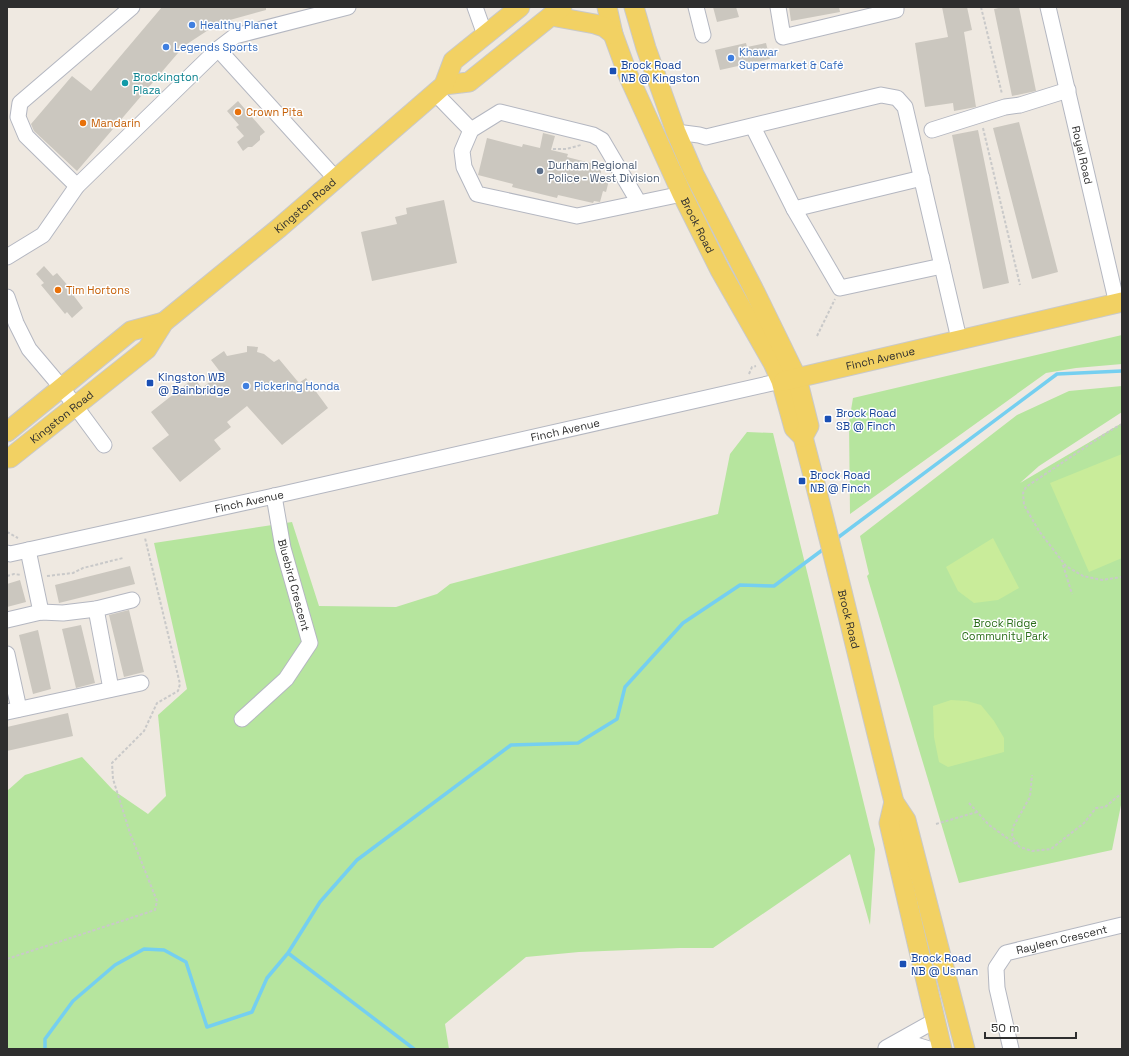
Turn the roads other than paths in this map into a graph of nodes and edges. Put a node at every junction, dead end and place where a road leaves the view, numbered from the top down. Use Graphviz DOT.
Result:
graph roads {
  1 [pos="132,7"];
  2 [pos="348,7"];
  3 [pos="475,7"];
  4 [pos="520,7"];
  5 [pos="607,7"];
  6 [pos="634,7"];
  7 [pos="696,7"];
  8 [pos="778,7"];
  9 [pos="896,7"];
  10 [pos="1048,7"];
  11 [pos="556,12"];
  12 [pos="863,12"];
  13 [pos="613,34"];
  14 [pos="485,35"];
  15 [pos="703,35"];
  16 [pos="218,49"];
  17 [pos="440,89"];
  18 [pos="1068,90"];
  19 [pos="753,127"];
  20 [pos="471,130"];
  21 [pos="932,130"];
  22 [pos="676,132"];
  23 [pos="706,138"];
  24 [pos="685,152"];
  25 [pos="922,178"];
  26 [pos="336,179"];
  27 [pos="77,186"];
  28 [pos="682,194"];
  29 [pos="639,203"];
  30 [pos="794,209"];
  31 [pos="7,257"];
  32 [pos="942,266"];
  33 [pos="7,297"];
  34 [pos="1120,303"];
  35 [pos="164,322"];
  36 [pos="959,339"];
  37 [pos="789,380"];
  38 [pos="62,388"];
  39 [pos="75,406"];
  40 [pos="7,432"];
  41 [pos="104,445"];
  42 [pos="7,458"];
  43 [pos="274,496"];
  44 [pos="28,550"];
  45 [pos="7,553"];
  46 [pos="132,600"];
  47 [pos="96,609"];
  48 [pos="41,612"];
  49 [pos="7,620"];
  50 [pos="7,654"];
  51 [pos="141,683"];
  52 [pos="111,689"];
  53 [pos="13,710"];
  54 [pos="242,719"];
  55 [pos="894,802"];
  56 [pos="1122,925"];
  57 [pos="936,1020"];
  58 [pos="964,1044"];
  59 [pos="883,1048"];
  60 [pos="929,1049"];
  61 [pos="942,1049"];
  62 [pos="1011,1049"];
  1 -- 27 [label="street"];
  2 -- 16 [label="street"];
  3 -- 14 [label="street"];
  4 -- 14 [label="main road, Kingston Road"];
  5 -- 13 [label="main road, Brock Road"];
  6 -- 22 [label="main road, Brock Road"];
  7 -- 15 [label="street"];
  8 -- 12 [label="street"];
  9 -- 12 [label="street"];
  10 -- 18 [label="street, Royal Road"];
  11 -- 13 [label="main road"];
  11 -- 17 [label="main road"];
  13 -- 28 [label="main road, Brock Road"];
  14 -- 17 [label="main road, Kingston Road"];
  16 -- 26 [label="street"];
  16 -- 27 [label="street"];
  17 -- 20 [label="street"];
  17 -- 26 [label="main road, Kingston Road"];
  18 -- 21 [label="street"];
  18 -- 34 [label="street, Royal Road"];
  19 -- 23 [label="street"];
  19 -- 25 [label="street"];
  19 -- 30 [label="street"];
  20 -- 29 [label="street"];
  20 -- 29 [label="street"];
  22 -- 23 [label="street"];
  22 -- 24 [label="main road, Brock Road"];
  23 -- 24 [label="street"];
  24 -- 37 [label="main road, Brock Road"];
  25 -- 30 [label="street"];
  25 -- 32 [label="street"];
  26 -- 35 [label="main road, Kingston Road"];
  27 -- 31 [label="street"];
  28 -- 29 [label="street"];
  28 -- 37 [label="main road, Brock Road"];
  30 -- 32 [label="street"];
  32 -- 36 [label="street"];
  33 -- 38 [label="street"];
  34 -- 36 [label="main road, Finch Avenue"];
  35 -- 38 [label="main road, Kingston Road"];
  35 -- 39 [label="main road, Kingston Road"];
  36 -- 37 [label="main road, Finch Avenue"];
  37 -- 43 [label="street, Finch Avenue"];
  37 -- 55 [label="main road, Brock Road"];
  38 -- 39 [label="street"];
  38 -- 40 [label="main road, Kingston Road"];
  39 -- 41 [label="street"];
  39 -- 42 [label="main road, Kingston Road"];
  43 -- 44 [label="street, Finch Avenue"];
  43 -- 54 [label="street, Bluebird Crescent"];
  44 -- 45 [label="street, Finch Avenue"];
  44 -- 48 [label="street"];
  46 -- 47 [label="street"];
  47 -- 48 [label="street"];
  47 -- 52 [label="street"];
  48 -- 49 [label="street"];
  50 -- 53 [label="street"];
  51 -- 52 [label="street"];
  52 -- 53 [label="street"];
  55 -- 57 [label="main road, Brock Road"];
  55 -- 58 [label="main road, Brock Road"];
  56 -- 62 [label="street, Rayleen Crescent"];
  57 -- 58 [label="main road"];
  57 -- 59 [label="street"];
  57 -- 61 [label="main road, Brock Road"];
  59 -- 60 [label="street"];
}
